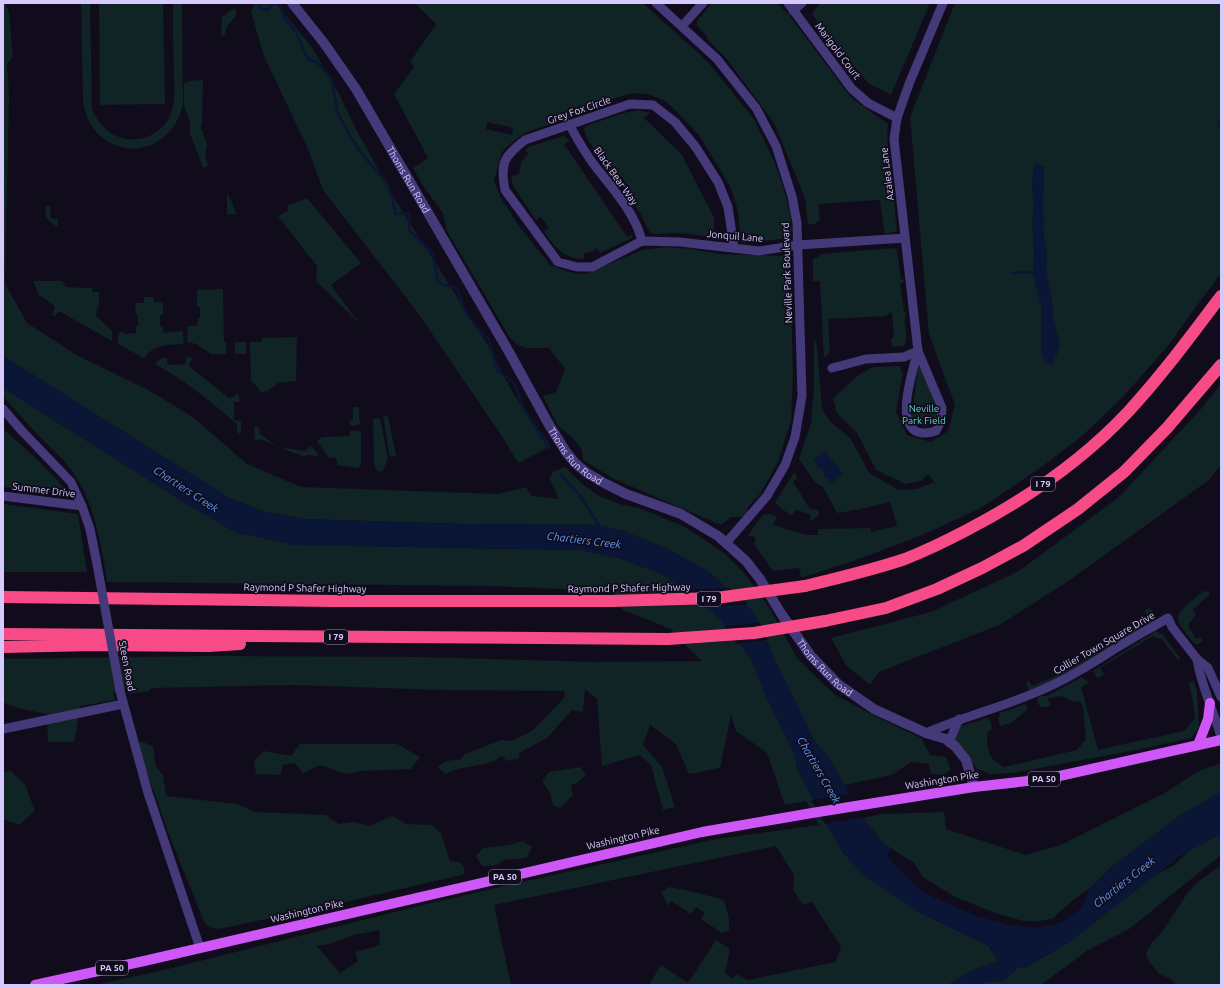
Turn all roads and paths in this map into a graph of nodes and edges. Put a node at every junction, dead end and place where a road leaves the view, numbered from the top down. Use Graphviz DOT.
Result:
graph roads {
  1 [pos="292,3"];
  2 [pos="656,3"];
  3 [pos="703,3"];
  4 [pos="788,3"];
  5 [pos="802,3"];
  6 [pos="942,3"];
  7 [pos="793,11"];
  8 [pos="682,26"];
  9 [pos="897,118"];
  10 [pos="570,124"];
  11 [pos="906,238"];
  12 [pos="642,241"];
  13 [pos="798,245"];
  14 [pos="734,248"];
  15 [pos="592,267"];
  16 [pos="1221,296"];
  17 [pos="918,350"];
  18 [pos="1221,365"];
  19 [pos="832,368"];
  20 [pos="3,409"];
  21 [pos="3,496"];
  22 [pos="82,506"];
  23 [pos="726,543"];
  24 [pos="3,597"];
  25 [pos="3,634"];
  26 [pos="346,638"];
  27 [pos="3,647"];
  28 [pos="1197,659"];
  29 [pos="1221,697"];
  30 [pos="1210,703"];
  31 [pos="123,704"];
  32 [pos="959,720"];
  33 [pos="3,729"];
  34 [pos="926,733"];
  35 [pos="1221,738"];
  36 [pos="949,742"];
  37 [pos="1198,745"];
  38 [pos="974,787"];
  39 [pos="200,948"];
  40 [pos="35,985"];
  1 -- 23 [label="street, Thoms Run Road"];
  2 -- 8 [label="street, Neville Park Boulevard"];
  3 -- 8 [label="street"];
  4 -- 7 [label="street, Marigold Court"];
  5 -- 7 [label="street"];
  6 -- 9 [label="street, Azalea Lane"];
  7 -- 9 [label="street, Marigold Court"];
  8 -- 13 [label="street, Neville Park Boulevard"];
  9 -- 11 [label="street, Azalea Lane"];
  10 -- 12 [label="street, Black Bear Way"];
  10 -- 14 [label="street, Grey Fox Circle"];
  10 -- 15 [label="street, Grey Fox Circle"];
  11 -- 13 [label="street, Jonquil Lane"];
  11 -- 17 [label="street, Azalea Lane"];
  12 -- 14 [label="street, Jonquil Lane"];
  12 -- 15 [label="street, Jonquil Lane"];
  13 -- 14 [label="street, Jonquil Lane"];
  13 -- 23 [label="street, Neville Park Boulevard"];
  16 -- 24 [label="highway, Raymond P Shafer Highway / I 79, bridge"];
  17 -- 17 [label="street, Azalea Lane"];
  17 -- 19 [label="street"];
  18 -- 26 [label="highway, I 79, bridge"];
  20 -- 22 [label="street, Steen Road"];
  21 -- 22 [label="street, Summer Drive"];
  22 -- 31 [label="street, Steen Road, bridge"];
  23 -- 34 [label="street, Thoms Run Road"];
  25 -- 26 [label="highway, I 79"];
  26 -- 27 [label="highway"];
  28 -- 29 [label="street, Collier Town Square Drive"];
  28 -- 30 [label="street, Collier Town Square Drive"];
  28 -- 32 [label="street, Collier Town Square Drive"];
  30 -- 35 [label="street, Collier Town Square Drive"];
  30 -- 37 [label="main road"];
  31 -- 33 [label="street"];
  31 -- 39 [label="street, Steen Road"];
  32 -- 34 [label="street, Collier Town Square Drive"];
  32 -- 36 [label="street"];
  34 -- 36 [label="street, Thoms Run Road"];
  35 -- 37 [label="main road, Washington Pike / PA 50"];
  36 -- 38 [label="street, Thoms Run Road"];
  37 -- 38 [label="main road, Washington Pike / PA 50"];
  38 -- 39 [label="main road, Washington Pike / PA 50"];
  39 -- 40 [label="main road, Washington Pike / PA 50"];
}
